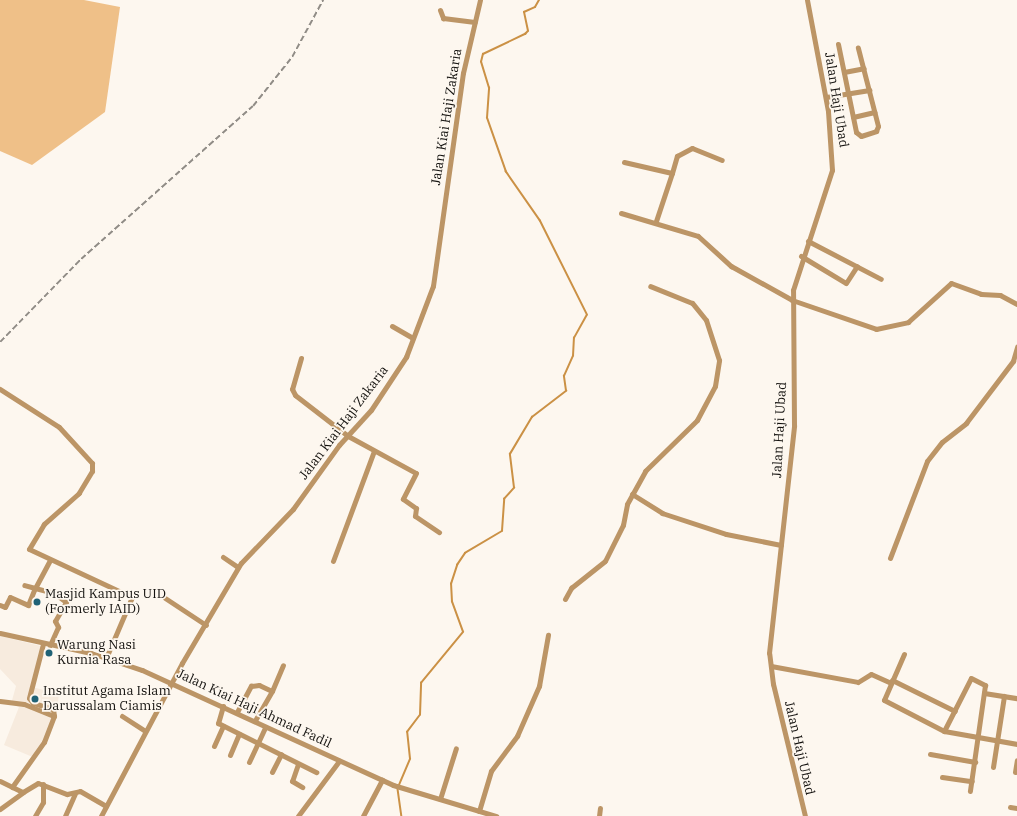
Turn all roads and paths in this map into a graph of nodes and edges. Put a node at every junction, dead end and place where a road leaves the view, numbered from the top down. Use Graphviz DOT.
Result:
graph roads {
  1 [pos="480,0"];
  2 [pos="807,0"];
  3 [pos="440,10"];
  4 [pos="475,22"];
  5 [pos="838,44"];
  6 [pos="858,48"];
  7 [pos="864,68"];
  8 [pos="844,72"];
  9 [pos="869,90"];
  10 [pos="849,93"];
  11 [pos="826,96"];
  12 [pos="874,112"];
  13 [pos="853,117"];
  14 [pos="722,160"];
  15 [pos="624,162"];
  16 [pos="672,174"];
  17 [pos="621,213"];
  18 [pos="656,222"];
  19 [pos="808,241"];
  20 [pos="801,256"];
  21 [pos="857,266"];
  22 [pos="881,279"];
  23 [pos="650,286"];
  24 [pos="792,300"];
  25 [pos="1017,304"];
  26 [pos="392,326"];
  27 [pos="413,338"];
  28 [pos="1017,347"];
  29 [pos="300,358"];
  30 [pos="0,389"];
  31 [pos="348,436"];
  32 [pos="374,451"];
  33 [pos="632,494"];
  34 [pos="439,532"];
  35 [pos="781,545"];
  36 [pos="223,556"];
  37 [pos="890,558"];
  38 [pos="50,560"];
  39 [pos="333,561"];
  40 [pos="238,567"];
  41 [pos="24,585"];
  42 [pos="35,588"];
  43 [pos="166,598"];
  44 [pos="565,599"];
  45 [pos="0,605"];
  46 [pos="206,625"];
  47 [pos="0,633"];
  48 [pos="548,635"];
  49 [pos="43,644"];
  50 [pos="50,645"];
  51 [pos="904,654"];
  52 [pos="106,658"];
  53 [pos="283,665"];
  54 [pos="771,666"];
  55 [pos="172,682"];
  56 [pos="892,682"];
  57 [pos="272,691"];
  58 [pos="984,693"];
  59 [pos="1004,696"];
  60 [pos="1017,698"];
  61 [pos="0,701"];
  62 [pos="223,706"];
  63 [pos="955,711"];
  64 [pos="236,712"];
  65 [pos="54,716"];
  66 [pos="122,716"];
  67 [pos="254,721"];
  68 [pos="223,726"];
  69 [pos="265,727"];
  70 [pos="145,731"];
  71 [pos="944,731"];
  72 [pos="239,734"];
  73 [pos="978,738"];
  74 [pos="998,741"];
  75 [pos="257,742"];
  76 [pos="1017,744"];
  77 [pos="214,746"];
  78 [pos="456,748"];
  79 [pos="281,754"];
  80 [pos="930,754"];
  81 [pos="230,755"];
  82 [pos="1017,760"];
  83 [pos="339,761"];
  84 [pos="249,762"];
  85 [pos="975,762"];
  86 [pos="298,764"];
  87 [pos="993,767"];
  88 [pos="272,772"];
  89 [pos="316,772"];
  90 [pos="1015,772"];
  91 [pos="942,777"];
  92 [pos="0,780"];
  93 [pos="382,780"];
  94 [pos="972,781"];
  95 [pos="42,785"];
  96 [pos="12,787"];
  97 [pos="302,787"];
  98 [pos="970,791"];
  99 [pos="23,792"];
  100 [pos="75,794"];
  101 [pos="440,799"];
  102 [pos="106,806"];
  103 [pos="1010,807"];
  104 [pos="600,808"];
  105 [pos="1017,808"];
  106 [pos="0,809"];
  107 [pos="479,811"];
  108 [pos="35,816"];
  109 [pos="65,816"];
  110 [pos="101,816"];
  111 [pos="298,816"];
  112 [pos="363,816"];
  113 [pos="496,816"];
  114 [pos="599,816"];
  115 [pos="805,816"];
  1 -- 4 [label="street, Jalan Kiai Haji Zakaria"];
  2 -- 11 [label="street, Jalan Haji Ubad"];
  3 -- 4 [label="street"];
  4 -- 27 [label="street, Jalan Kiai Haji Zakaria"];
  5 -- 8 [label="street"];
  6 -- 7 [label="street"];
  7 -- 8 [label="street"];
  7 -- 9 [label="street"];
  8 -- 10 [label="street"];
  9 -- 10 [label="street"];
  9 -- 12 [label="street"];
  10 -- 11 [label="street"];
  10 -- 13 [label="street"];
  11 -- 19 [label="street, Jalan Haji Ubad"];
  12 -- 13 [label="street"];
  12 -- 13 [label="street"];
  14 -- 16 [label="street"];
  15 -- 16 [label="street"];
  16 -- 18 [label="street"];
  17 -- 18 [label="street"];
  18 -- 24 [label="street"];
  19 -- 20 [label="street, Jalan Haji Ubad"];
  19 -- 21 [label="street"];
  20 -- 21 [label="street"];
  20 -- 24 [label="street, Jalan Haji Ubad"];
  21 -- 22 [label="street"];
  23 -- 33 [label="street"];
  24 -- 25 [label="street"];
  24 -- 35 [label="street, Jalan Haji Ubad"];
  26 -- 27 [label="street"];
  27 -- 31 [label="street, Jalan Kiai Haji Zakaria"];
  28 -- 37 [label="street"];
  29 -- 31 [label="street"];
  30 -- 38 [label="street"];
  31 -- 32 [label="street"];
  31 -- 40 [label="street, Jalan Kiai Haji Zakaria"];
  32 -- 34 [label="street"];
  32 -- 39 [label="street"];
  33 -- 35 [label="street"];
  33 -- 44 [label="street"];
  35 -- 54 [label="street, Jalan Haji Ubad"];
  36 -- 40 [label="street"];
  38 -- 42 [label="street"];
  38 -- 52 [label="street"];
  40 -- 46 [label="street, Jalan Kiai Haji Zakaria"];
  41 -- 42 [label="street"];
  42 -- 45 [label="street"];
  42 -- 50 [label="street"];
  43 -- 46 [label="street"];
  46 -- 55 [label="street, Jalan Kiai Haji Zakaria"];
  47 -- 49 [label="street, Jalan Kiai Haji Ahmad Fadil"];
  48 -- 107 [label="street"];
  49 -- 50 [label="street, Jalan Kiai Haji Ahmad Fadil"];
  49 -- 65 [label="street"];
  50 -- 52 [label="street, Jalan Kiai Haji Ahmad Fadil"];
  51 -- 56 [label="street"];
  52 -- 55 [label="street, Jalan Kiai Haji Ahmad Fadil"];
  53 -- 57 [label="street"];
  54 -- 56 [label="street"];
  54 -- 115 [label="street, Jalan Haji Ubad"];
  55 -- 62 [label="street, Jalan Kiai Haji Ahmad Fadil"];
  55 -- 70 [label="street, Jalan Kiai Haji Zakaria"];
  56 -- 63 [label="street"];
  56 -- 71 [label="street"];
  57 -- 64 [label="street"];
  57 -- 67 [label="street"];
  58 -- 59 [label="street"];
  58 -- 63 [label="street"];
  58 -- 73 [label="street"];
  59 -- 60 [label="street"];
  59 -- 74 [label="street"];
  61 -- 65 [label="street"];
  62 -- 64 [label="street, Jalan Kiai Haji Ahmad Fadil"];
  62 -- 68 [label="street"];
  63 -- 71 [label="street"];
  64 -- 67 [label="street, Jalan Kiai Haji Ahmad Fadil"];
  65 -- 96 [label="street"];
  66 -- 70 [label="street"];
  67 -- 69 [label="street, Jalan Kiai Haji Ahmad Fadil"];
  68 -- 72 [label="street"];
  68 -- 77 [label="street"];
  69 -- 75 [label="street"];
  69 -- 83 [label="street, Jalan Kiai Haji Ahmad Fadil"];
  70 -- 102 [label="street, Jalan Kiai Haji Zakaria"];
  71 -- 73 [label="street"];
  72 -- 75 [label="street"];
  72 -- 81 [label="street"];
  73 -- 74 [label="street"];
  73 -- 85 [label="street"];
  74 -- 76 [label="street"];
  74 -- 87 [label="street"];
  75 -- 79 [label="street"];
  75 -- 84 [label="street"];
  78 -- 101 [label="street"];
  79 -- 86 [label="street"];
  79 -- 88 [label="street"];
  80 -- 85 [label="street"];
  82 -- 90 [label="street"];
  83 -- 93 [label="street, Jalan Kiai Haji Ahmad Fadil"];
  83 -- 111 [label="street"];
  85 -- 94 [label="street"];
  86 -- 89 [label="street"];
  86 -- 97 [label="street"];
  91 -- 94 [label="street"];
  92 -- 96 [label="street"];
  93 -- 101 [label="street, Jalan Kiai Haji Ahmad Fadil"];
  93 -- 112 [label="street"];
  94 -- 98 [label="street"];
  95 -- 99 [label="street"];
  95 -- 100 [label="street"];
  95 -- 108 [label="street"];
  96 -- 99 [label="street"];
  99 -- 106 [label="street"];
  100 -- 102 [label="street"];
  100 -- 109 [label="street"];
  101 -- 107 [label="street, Jalan Kiai Haji Ahmad Fadil"];
  102 -- 110 [label="street, Jalan Kiai Haji Zakaria"];
  103 -- 105 [label="street"];
  104 -- 114 [label="street"];
  107 -- 113 [label="street, Jalan Kiai Haji Ahmad Fadil"];
}
